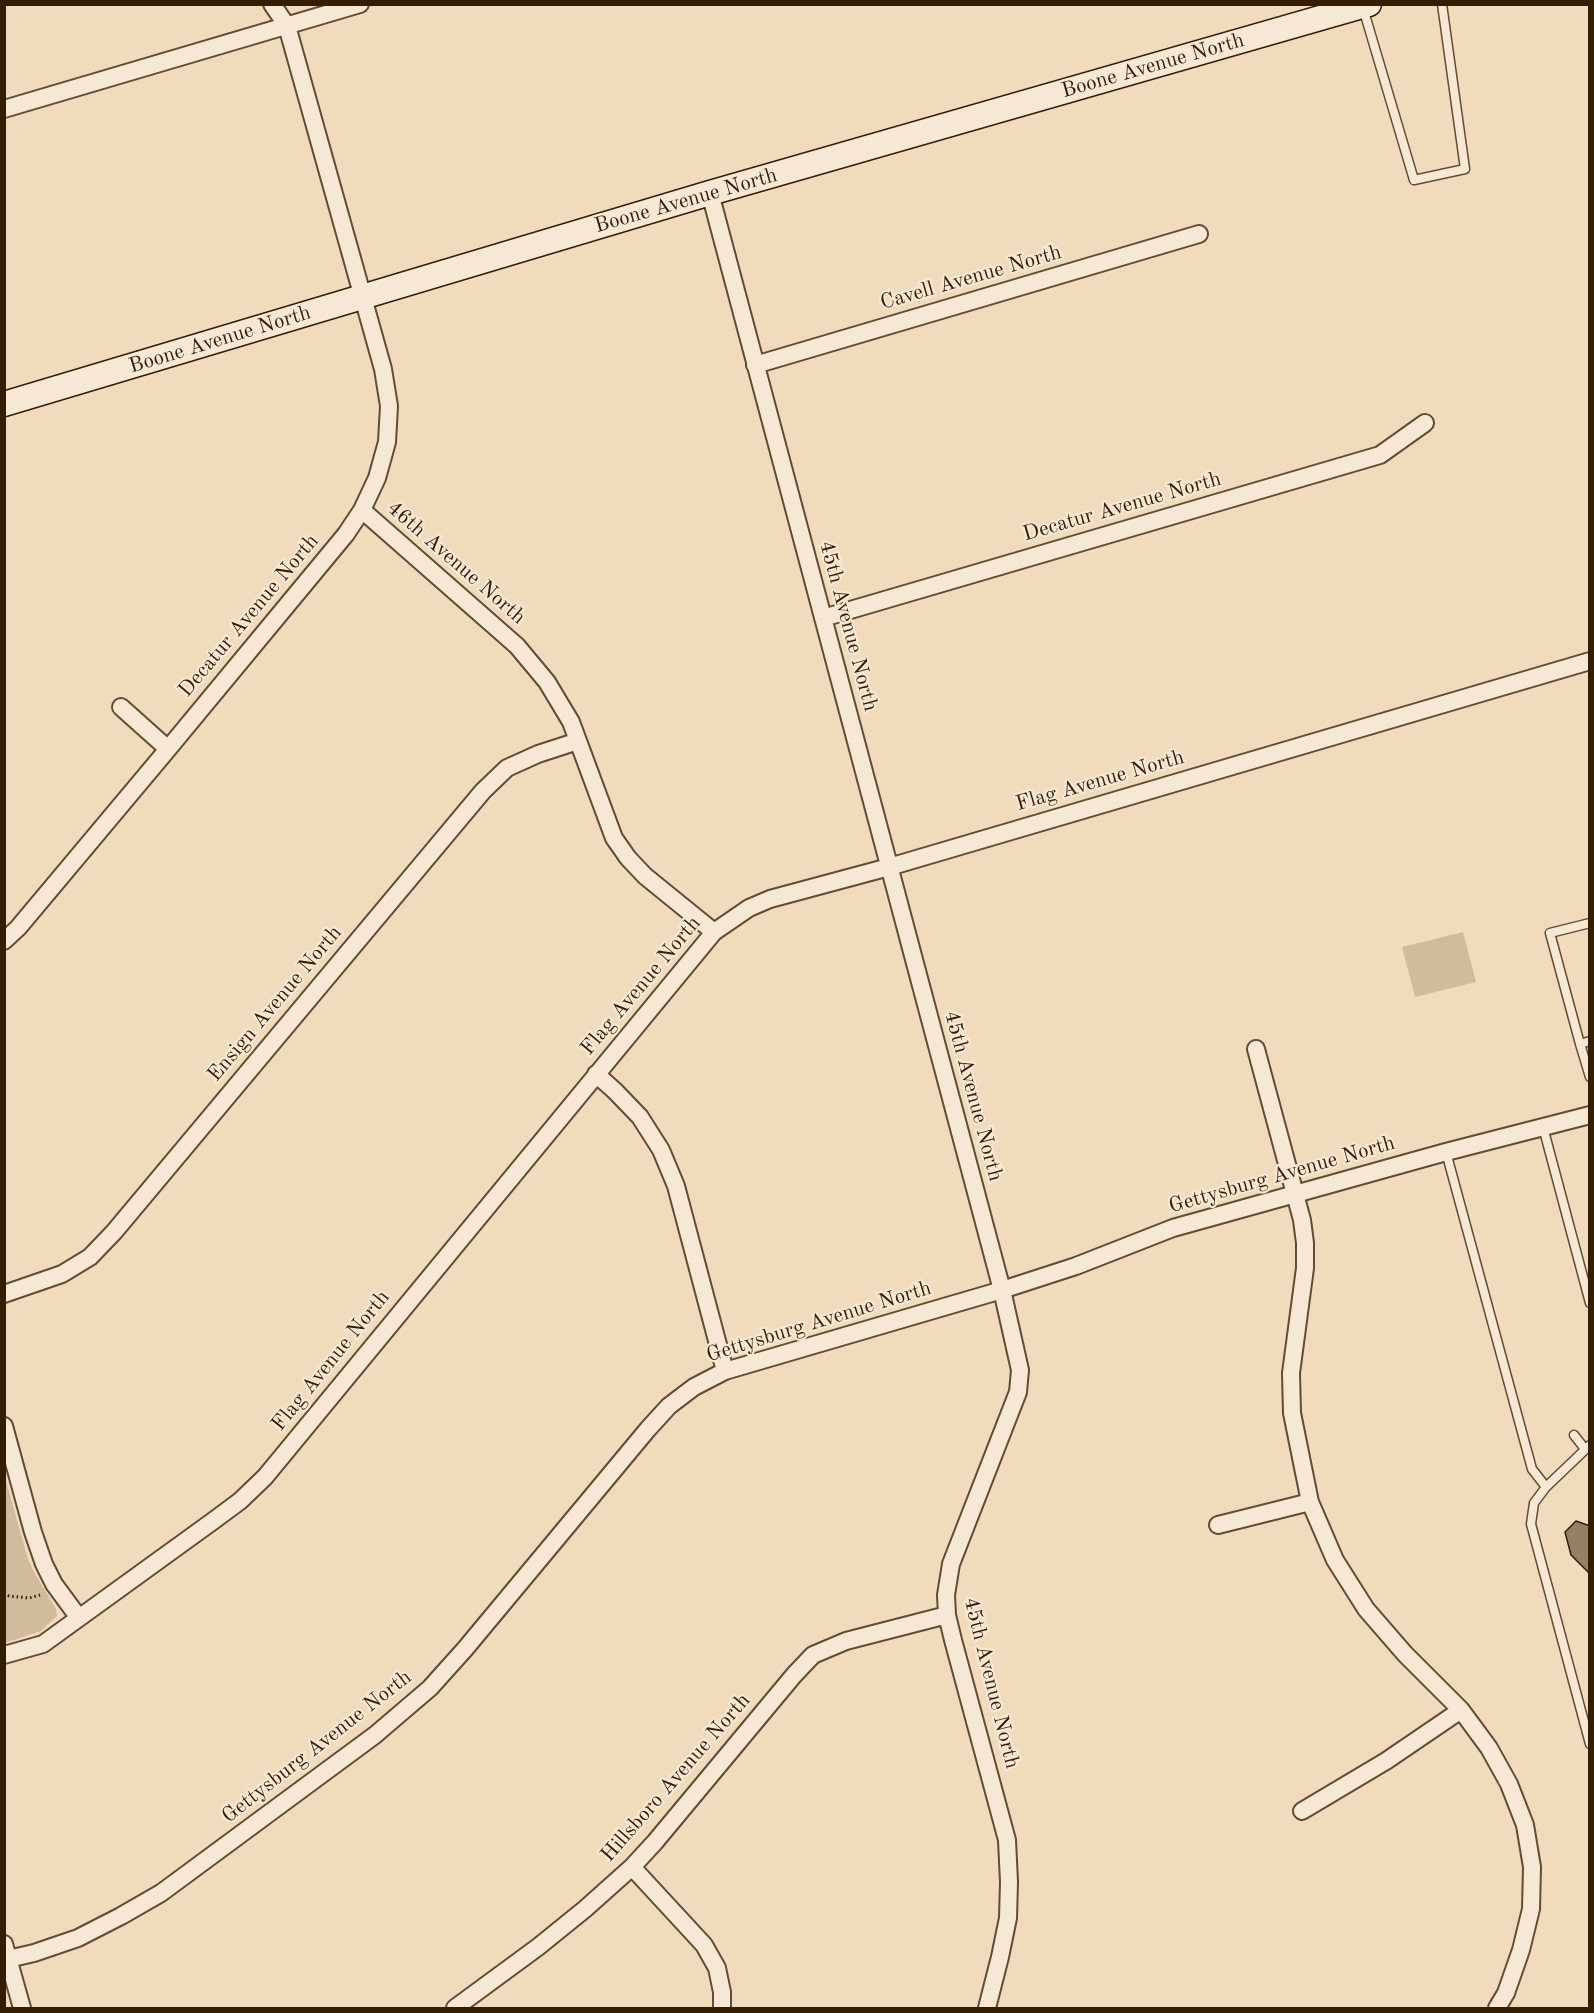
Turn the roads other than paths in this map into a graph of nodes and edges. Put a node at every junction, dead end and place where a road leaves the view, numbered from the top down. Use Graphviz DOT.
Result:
graph roads {
  1 [pos="272,4"];
  2 [pos="360,4"];
  3 [pos="1442,4"];
  4 [pos="1366,5"];
  5 [pos="287,26"];
  6 [pos="4,109"];
  7 [pos="710,193"];
  8 [pos="1200,234"];
  9 [pos="362,298"];
  10 [pos="755,365"];
  11 [pos="4,404"];
  12 [pos="1425,423"];
  13 [pos="362,510"];
  14 [pos="823,618"];
  15 [pos="1590,661"];
  16 [pos="121,706"];
  17 [pos="578,741"];
  18 [pos="168,749"];
  19 [pos="889,867"];
  20 [pos="1590,923"];
  21 [pos="714,932"];
  22 [pos="4,941"];
  23 [pos="1585,1042"];
  24 [pos="1256,1049"];
  25 [pos="596,1074"];
  26 [pos="1590,1077"];
  27 [pos="1590,1115"];
  28 [pos="1543,1127"];
  29 [pos="1446,1152"];
  30 [pos="1295,1194"];
  31 [pos="1002,1290"];
  32 [pos="4,1294"];
  33 [pos="1589,1298"];
  34 [pos="725,1371"];
  35 [pos="4,1426"];
  36 [pos="1574,1435"];
  37 [pos="1587,1447"];
  38 [pos="1546,1487"];
  39 [pos="1310,1502"];
  40 [pos="1218,1525"];
  41 [pos="947,1615"];
  42 [pos="79,1618"];
  43 [pos="4,1655"];
  44 [pos="1461,1710"];
  45 [pos="1590,1744"];
  46 [pos="1302,1811"];
  47 [pos="632,1867"];
  48 [pos="6,1954"];
  49 [pos="22,2008"];
  50 [pos="455,2008"];
  51 [pos="722,2008"];
  52 [pos="987,2008"];
  53 [pos="1497,2008"];
  1 -- 5 [label="street, 46th Avenue North"];
  2 -- 5 [label="street"];
  3 -- 4 [label="lane"];
  4 -- 7 [label="street, Boone Avenue North"];
  5 -- 6 [label="street"];
  5 -- 9 [label="street, 46th Avenue North"];
  7 -- 9 [label="street, Boone Avenue North"];
  7 -- 10 [label="street, 45th Avenue North"];
  8 -- 10 [label="street, Cavell Avenue North"];
  9 -- 11 [label="street, Boone Avenue North"];
  9 -- 13 [label="street, 46th Avenue North"];
  10 -- 14 [label="street, 45th Avenue North"];
  12 -- 14 [label="street, Decatur Avenue North"];
  13 -- 17 [label="street, 46th Avenue North"];
  13 -- 18 [label="street, Decatur Avenue North"];
  14 -- 19 [label="street, 45th Avenue North"];
  15 -- 19 [label="street, Flag Avenue North"];
  16 -- 18 [label="street"];
  17 -- 21 [label="street, 46th Avenue North"];
  17 -- 32 [label="street, Ensign Avenue North"];
  18 -- 22 [label="street, Decatur Avenue North"];
  19 -- 21 [label="street, Flag Avenue North"];
  19 -- 31 [label="street, 45th Avenue North"];
  20 -- 23 [label="lane"];
  21 -- 25 [label="street, Flag Avenue North"];
  23 -- 26 [label="lane"];
  24 -- 30 [label="street"];
  25 -- 34 [label="street"];
  25 -- 42 [label="street, Flag Avenue North"];
  27 -- 28 [label="street, Gettysburg Avenue North"];
  28 -- 29 [label="street, Gettysburg Avenue North"];
  28 -- 33 [label="lane"];
  29 -- 30 [label="street, Gettysburg Avenue North"];
  29 -- 38 [label="lane"];
  30 -- 31 [label="street, Gettysburg Avenue North"];
  30 -- 39 [label="street"];
  31 -- 34 [label="street, Gettysburg Avenue North"];
  31 -- 41 [label="street, 45th Avenue North"];
  34 -- 48 [label="street, Gettysburg Avenue North"];
  35 -- 42 [label="street"];
  36 -- 37 [label="lane"];
  37 -- 38 [label="lane"];
  38 -- 45 [label="lane"];
  39 -- 40 [label="street"];
  39 -- 44 [label="street"];
  41 -- 47 [label="street, Hillsboro Avenue North"];
  41 -- 52 [label="street, 45th Avenue North"];
  42 -- 43 [label="street, Flag Avenue North"];
  44 -- 46 [label="street"];
  44 -- 53 [label="street"];
  47 -- 50 [label="street, Hillsboro Avenue North"];
  47 -- 51 [label="street"];
  48 -- 49 [label="street"];
}
